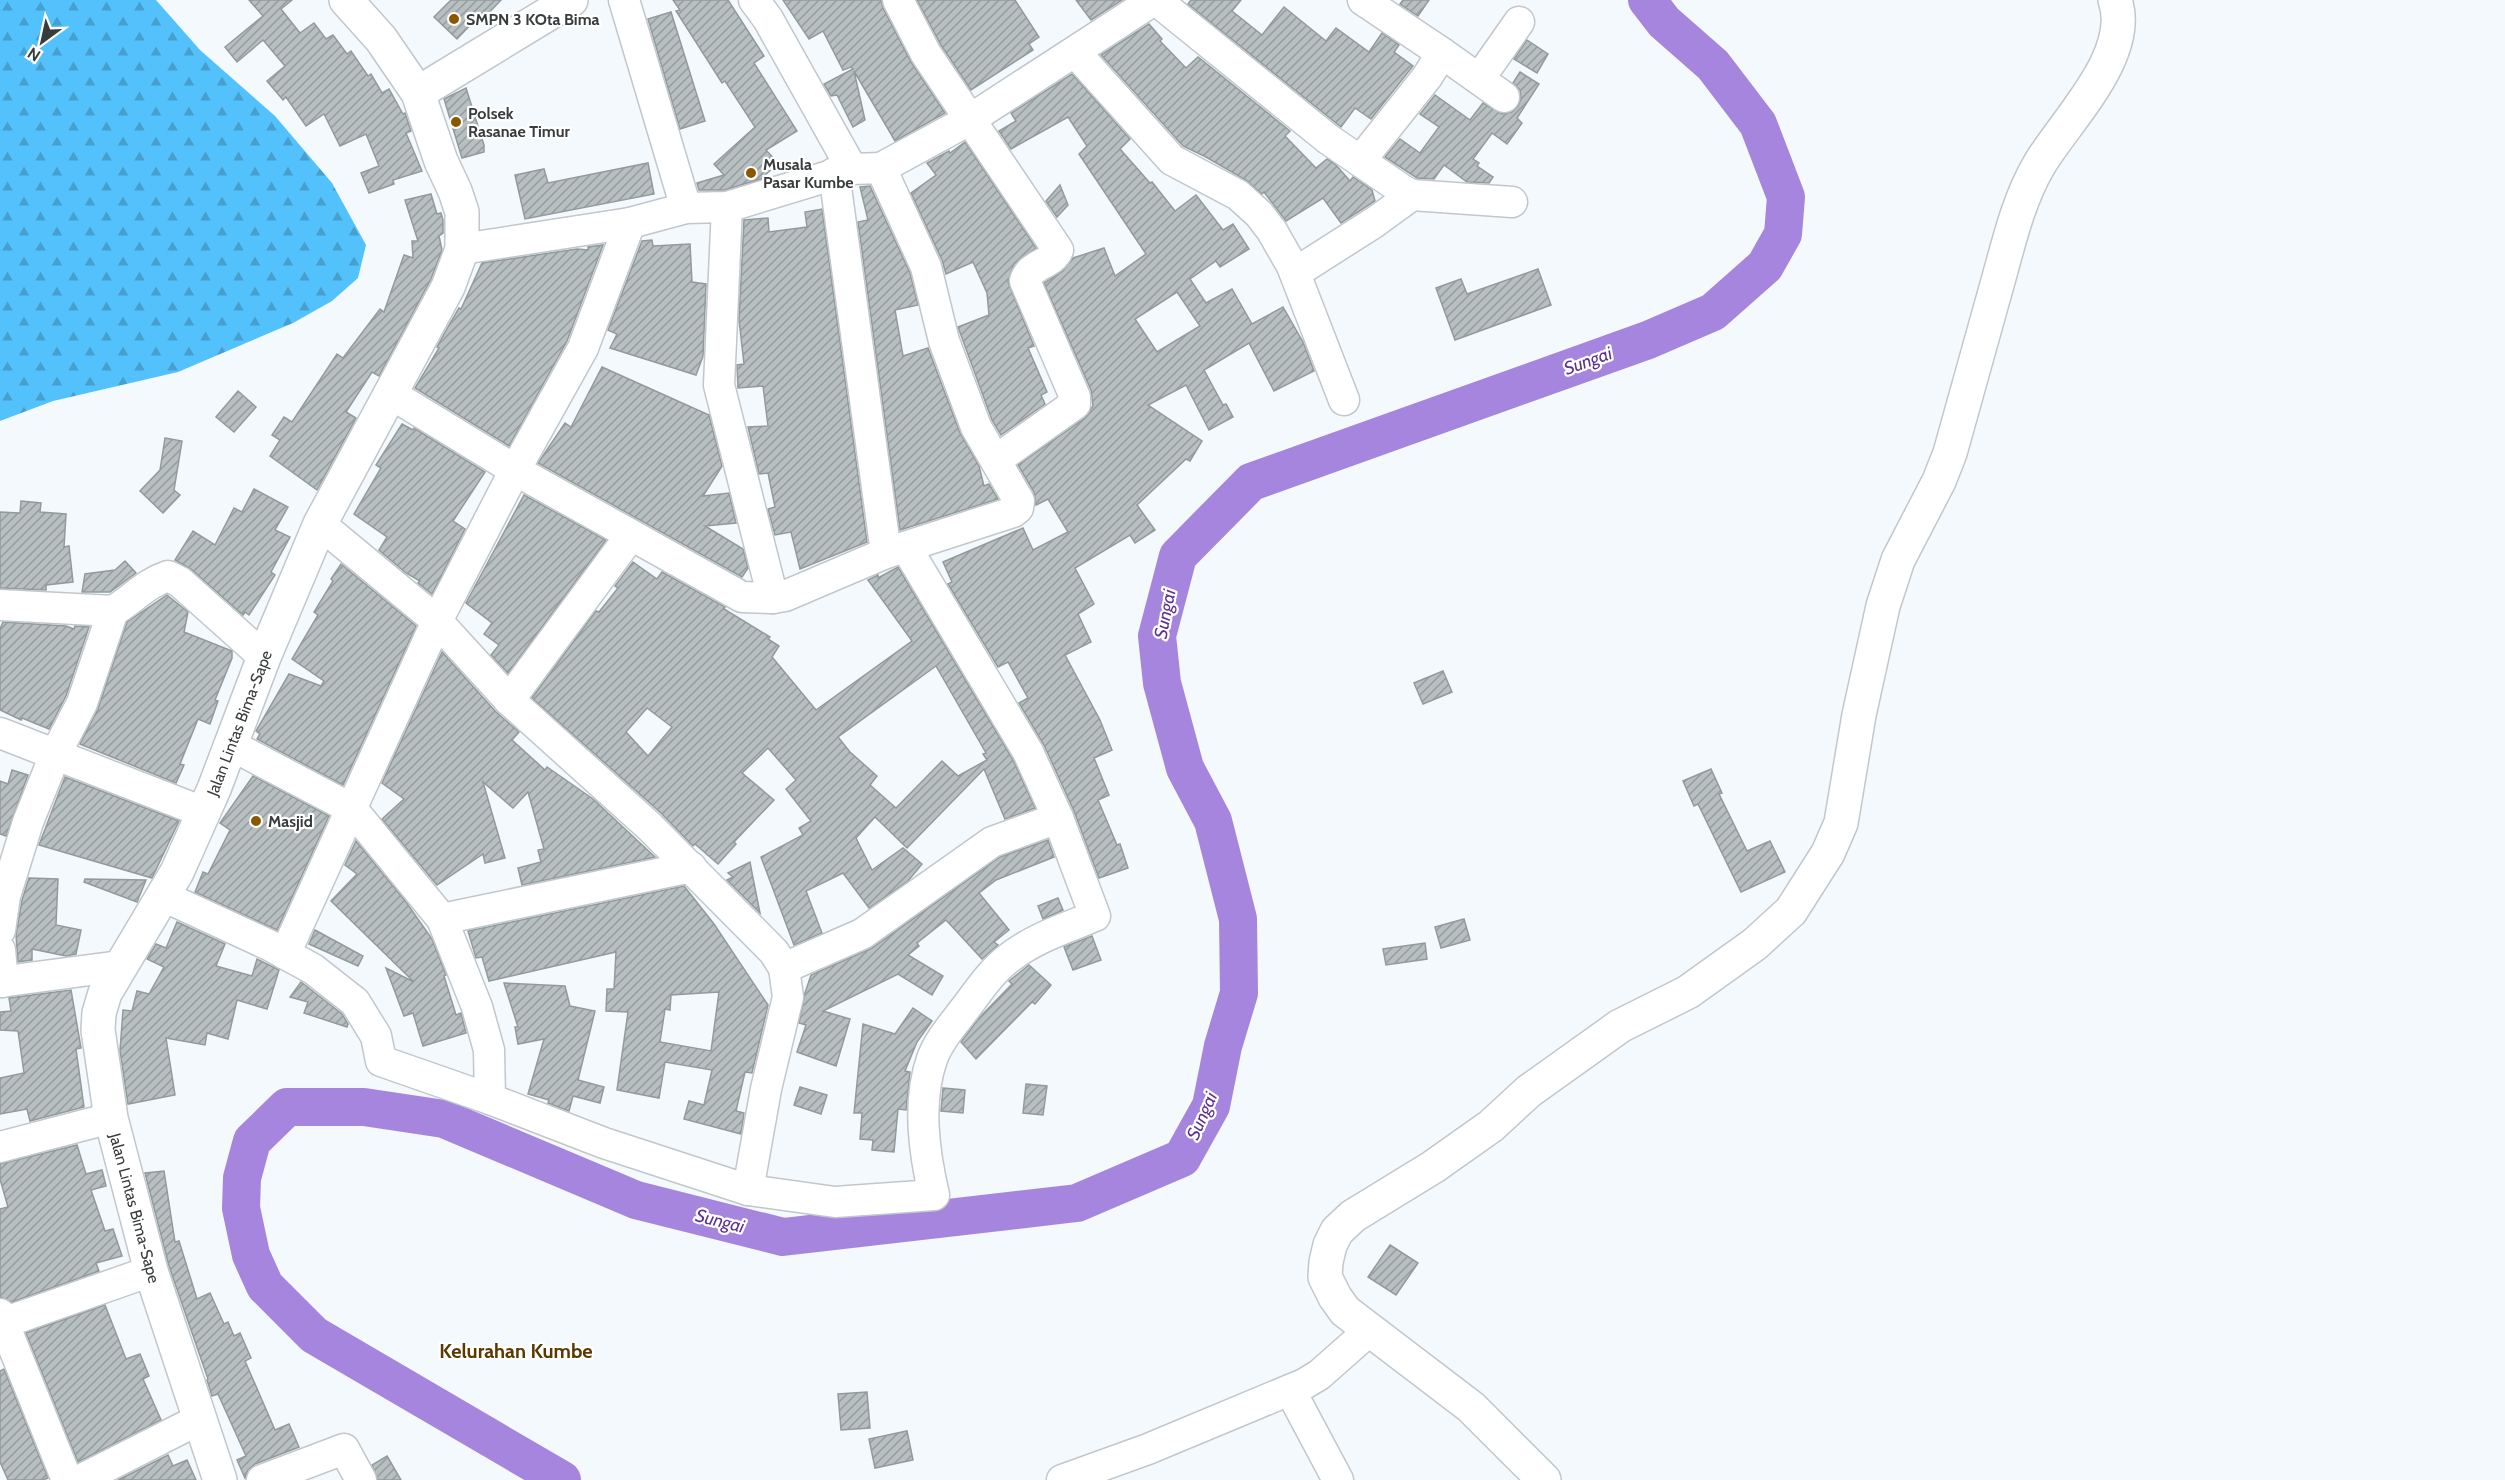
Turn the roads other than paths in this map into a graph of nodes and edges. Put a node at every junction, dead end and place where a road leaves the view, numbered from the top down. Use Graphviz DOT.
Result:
graph roads {
  1 [pos="346,0"];
  2 [pos="571,0"];
  3 [pos="624,0"];
  4 [pos="754,0"];
  5 [pos="898,0"];
  6 [pos="1155,0"];
  7 [pos="1363,0"];
  8 [pos="2115,0"];
  9 [pos="1519,22"];
  10 [pos="1076,52"];
  11 [pos="1442,53"];
  12 [pos="1479,80"];
  13 [pos="418,93"];
  14 [pos="1504,96"];
  15 [pos="969,120"];
  16 [pos="1360,160"];
  17 [pos="856,170"];
  18 [pos="1412,195"];
  19 [pos="1512,202"];
  20 [pos="727,207"];
  21 [pos="686,208"];
  22 [pos="630,223"];
  23 [pos="462,249"];
  24 [pos="1295,273"];
  25 [pos="391,394"];
  26 [pos="1344,400"];
  27 [pos="996,460"];
  28 [pos="515,470"];
  29 [pos="320,524"];
  30 [pos="630,535"];
  31 [pos="896,550"];
  32 [pos="773,598"];
  33 [pos="2,610"];
  34 [pos="113,611"];
  35 [pos="437,621"];
  36 [pos="264,657"];
  37 [pos="509,700"];
  38 [pos="0,733"];
  39 [pos="231,745"];
  40 [pos="55,755"];
  41 [pos="352,809"];
  42 [pos="203,812"];
  43 [pos="1058,818"];
  44 [pos="691,867"];
  45 [pos="163,897"];
  46 [pos="442,920"];
  47 [pos="0,930"];
  48 [pos="0,950"];
  49 [pos="285,954"];
  50 [pos="120,966"];
  51 [pos="784,969"];
  52 [pos="1,982"];
  53 [pos="490,1099"];
  54 [pos="111,1118"];
  55 [pos="0,1147"];
  56 [pos="748,1190"];
  57 [pos="151,1271"];
  58 [pos="1,1320"];
  59 [pos="1370,1330"];
  60 [pos="1290,1390"];
  61 [pos="198,1420"];
  62 [pos="67,1480"];
  63 [pos="80,1480"];
  64 [pos="220,1480"];
  65 [pos="262,1480"];
  66 [pos="361,1480"];
  67 [pos="1062,1480"];
  68 [pos="1338,1480"];
  69 [pos="1544,1480"];
  1 -- 13 [label="highway, Jalan Lintas Bima-Sape"];
  2 -- 13 [label="highway"];
  3 -- 21 [label="street"];
  4 -- 17 [label="street"];
  5 -- 15 [label="street"];
  6 -- 10 [label="street"];
  6 -- 16 [label="street"];
  7 -- 11 [label="street"];
  8 -- 59 [label="highway"];
  9 -- 12 [label="street"];
  10 -- 15 [label="street"];
  10 -- 24 [label="street"];
  11 -- 12 [label="street"];
  11 -- 16 [label="street"];
  12 -- 14 [label="street"];
  13 -- 23 [label="highway, Jalan Lintas Bima-Sape"];
  15 -- 17 [label="street"];
  15 -- 27 [label="street"];
  16 -- 18 [label="street"];
  17 -- 20 [label="street"];
  17 -- 27 [label="street"];
  17 -- 31 [label="street"];
  18 -- 19 [label="street"];
  18 -- 24 [label="street"];
  20 -- 21 [label="street"];
  20 -- 32 [label="street"];
  21 -- 22 [label="street"];
  22 -- 23 [label="street"];
  22 -- 28 [label="street"];
  23 -- 25 [label="highway, Jalan Lintas Bima-Sape"];
  24 -- 26 [label="street"];
  25 -- 28 [label="street"];
  25 -- 29 [label="highway, Jalan Lintas Bima-Sape"];
  27 -- 31 [label="street"];
  28 -- 30 [label="street"];
  28 -- 35 [label="street"];
  29 -- 35 [label="street"];
  29 -- 36 [label="highway, Jalan Lintas Bima-Sape"];
  30 -- 32 [label="street"];
  30 -- 37 [label="street"];
  31 -- 32 [label="street"];
  31 -- 43 [label="street"];
  33 -- 34 [label="street"];
  34 -- 36 [label="street"];
  34 -- 40 [label="street"];
  35 -- 37 [label="street"];
  35 -- 41 [label="street"];
  36 -- 39 [label="highway, Jalan Lintas Bima-Sape"];
  37 -- 44 [label="street"];
  38 -- 40 [label="street"];
  39 -- 41 [label="street"];
  39 -- 42 [label="highway, Jalan Lintas Bima-Sape"];
  40 -- 42 [label="street"];
  40 -- 47 [label="street"];
  41 -- 46 [label="street"];
  41 -- 49 [label="street"];
  42 -- 45 [label="highway, Jalan Lintas Bima-Sape"];
  43 -- 51 [label="street"];
  43 -- 56 [label="street"];
  44 -- 46 [label="street"];
  44 -- 51 [label="street"];
  45 -- 49 [label="street"];
  45 -- 50 [label="highway, Jalan Lintas Bima-Sape"];
  46 -- 53 [label="street"];
  48 -- 52 [label="street"];
  49 -- 53 [label="street"];
  50 -- 52 [label="street"];
  50 -- 54 [label="highway, Jalan Lintas Bima-Sape"];
  51 -- 56 [label="street"];
  53 -- 56 [label="street"];
  54 -- 55 [label="street"];
  54 -- 57 [label="highway, Jalan Lintas Bima-Sape"];
  57 -- 58 [label="street"];
  57 -- 61 [label="highway, Jalan Lintas Bima-Sape"];
  58 -- 62 [label="street"];
  59 -- 60 [label="street"];
  59 -- 69 [label="highway"];
  60 -- 67 [label="street"];
  60 -- 68 [label="street"];
  61 -- 63 [label="street"];
  61 -- 64 [label="highway, Jalan Lintas Bima-Sape"];
  65 -- 66 [label="street"];
}
